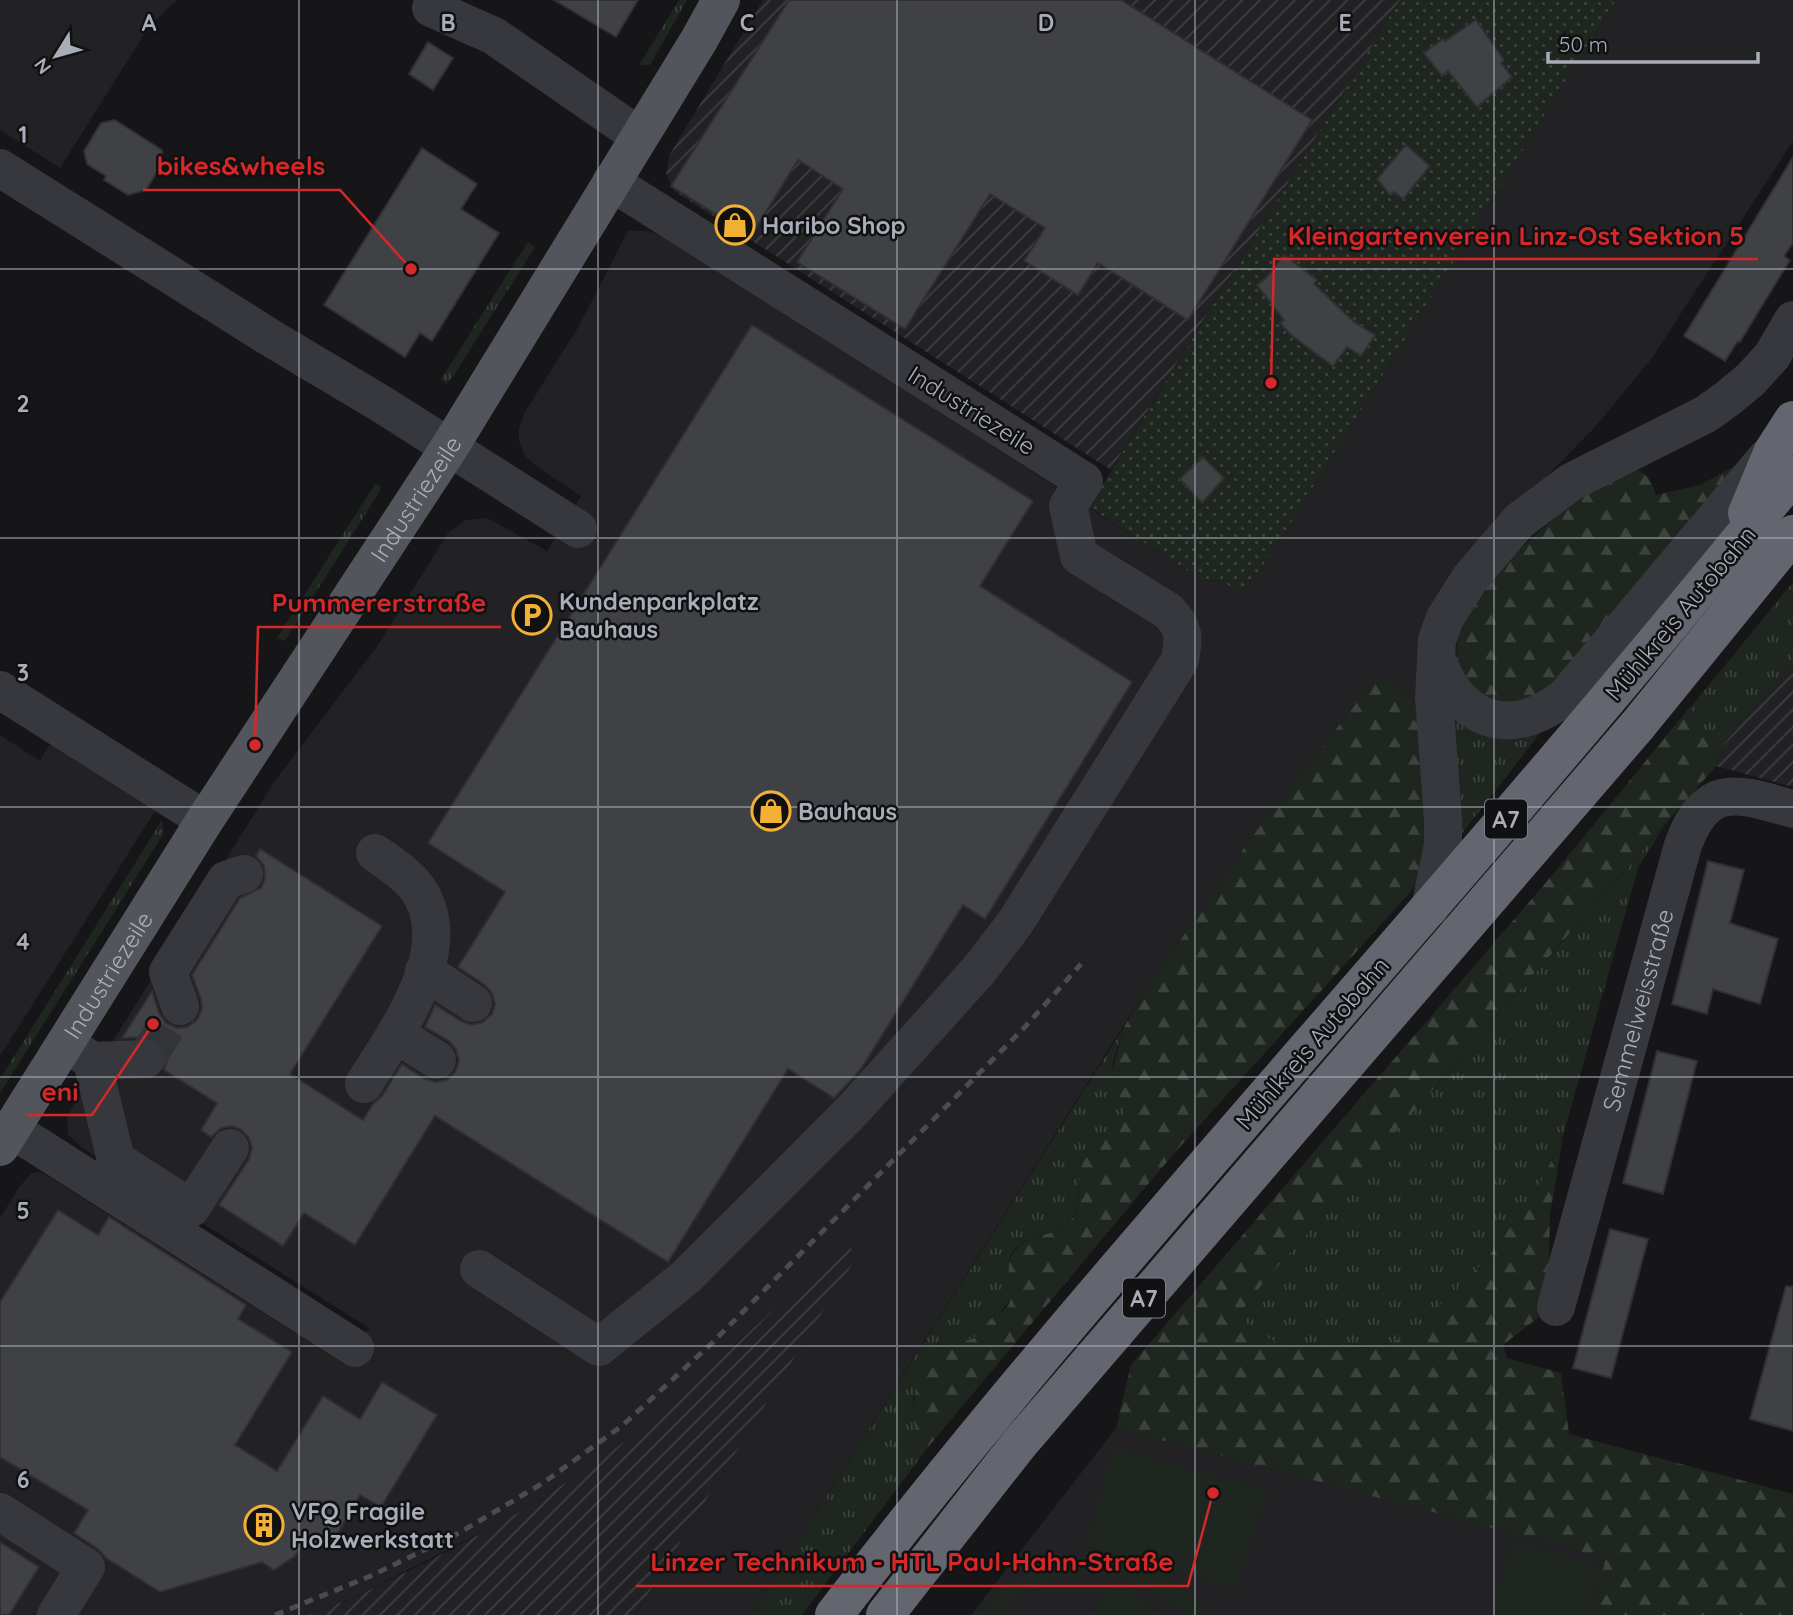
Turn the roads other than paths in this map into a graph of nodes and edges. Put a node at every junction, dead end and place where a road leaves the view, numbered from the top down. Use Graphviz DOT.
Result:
graph roads {
  1 [pos="721,0"];
  2 [pos="431,8"];
  3 [pos="639,136"];
  4 [pos="0,168"];
  5 [pos="611,182"];
  6 [pos="1793,320"];
  7 [pos="449,448"];
  8 [pos="1786,449"];
  9 [pos="578,529"];
  10 [pos="1793,534"];
  11 [pos="1436,657"];
  12 [pos="0,690"];
  13 [pos="1793,809"];
  14 [pos="205,820"];
  15 [pos="375,853"];
  16 [pos="244,874"];
  17 [pos="156,899"];
  18 [pos="1430,908"];
  19 [pos="202,929"];
  20 [pos="425,971"];
  21 [pos="473,1003"];
  22 [pos="180,1006"];
  23 [pos="395,1034"];
  24 [pos="79,1052"];
  25 [pos="146,1059"];
  26 [pos="438,1060"];
  27 [pos="364,1084"];
  28 [pos="6,1138"];
  29 [pos="230,1148"];
  30 [pos="479,1269"];
  31 [pos="1556,1307"];
  32 [pos="355,1348"];
  33 [pos="0,1512"];
  34 [pos="56,1615"];
  35 [pos="834,1615"];
  36 [pos="885,1615"];
  1 -- 3 [label="main road, Industriezeile"];
  2 -- 3 [label="street"];
  3 -- 5 [label="main road, Industriezeile"];
  4 -- 7 [label="street"];
  5 -- 7 [label="main road, Industriezeile"];
  5 -- 30 [label="street, Industriezeile"];
  6 -- 11 [label="street"];
  7 -- 9 [label="street"];
  7 -- 14 [label="main road, Industriezeile"];
  8 -- 11 [label="street"];
  8 -- 18 [label="highway, Mühlkreis Autobahn / A7"];
  10 -- 36 [label="highway, Mühlkreis Autobahn / A7"];
  11 -- 18 [label="street"];
  12 -- 14 [label="street"];
  13 -- 31 [label="street, Semmelweisstraße"];
  14 -- 17 [label="main road, Industriezeile"];
  15 -- 20 [label="street"];
  16 -- 19 [label="street"];
  17 -- 19 [label="street"];
  17 -- 24 [label="main road, Industriezeile"];
  18 -- 35 [label="highway, Mühlkreis Autobahn / A7"];
  19 -- 22 [label="street"];
  20 -- 21 [label="street"];
  20 -- 23 [label="street"];
  23 -- 26 [label="street"];
  23 -- 27 [label="street"];
  24 -- 25 [label="street"];
  24 -- 28 [label="main road, Industriezeile"];
  24 -- 29 [label="street"];
  28 -- 32 [label="street, Industriezeile"];
  33 -- 34 [label="street"];
}
